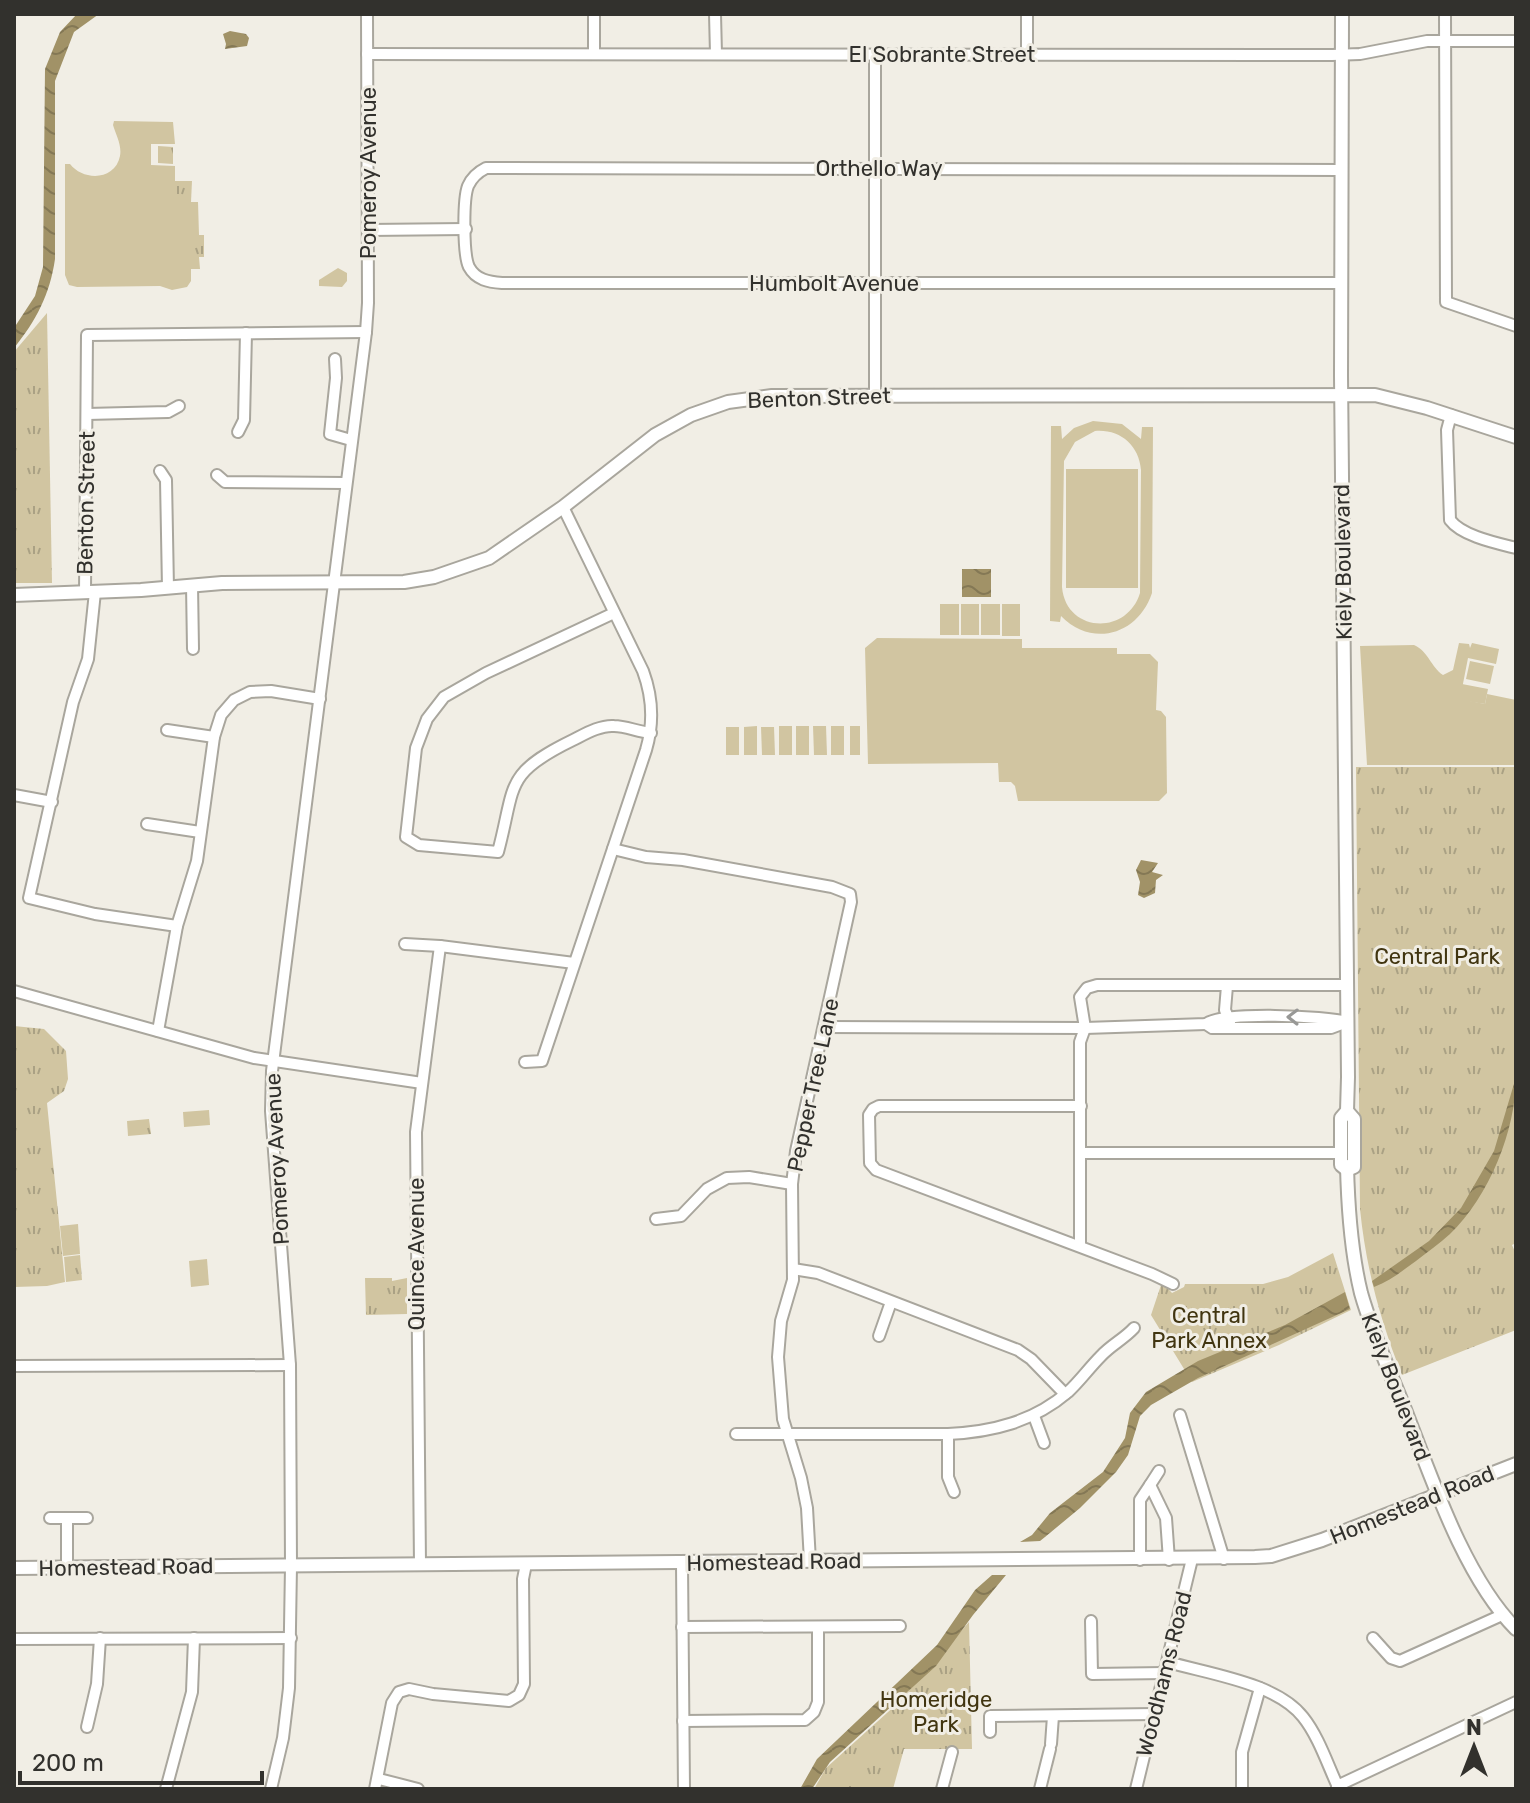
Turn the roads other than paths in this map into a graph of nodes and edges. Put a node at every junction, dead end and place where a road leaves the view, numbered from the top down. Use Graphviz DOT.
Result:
graph roads {
  1 [pos="367,14"];
  2 [pos="594,14"];
  3 [pos="715,14"];
  4 [pos="1027,14"];
  5 [pos="1342,14"];
  6 [pos="1445,14"];
  7 [pos="1445,40"];
  8 [pos="1516,41"];
  9 [pos="367,54"];
  10 [pos="594,54"];
  11 [pos="716,54"];
  12 [pos="875,54"];
  13 [pos="1027,54"];
  14 [pos="1343,55"];
  15 [pos="875,168"];
  16 [pos="1341,170"];
  17 [pos="466,229"];
  18 [pos="368,230"];
  19 [pos="875,283"];
  20 [pos="1341,283"];
  21 [pos="1516,326"];
  22 [pos="366,332"];
  23 [pos="246,333"];
  24 [pos="335,359"];
  25 [pos="1341,394"];
  26 [pos="875,395"];
  27 [pos="179,406"];
  28 [pos="87,414"];
  29 [pos="1451,415"];
  30 [pos="238,432"];
  31 [pos="1516,437"];
  32 [pos="351,440"];
  33 [pos="160,471"];
  34 [pos="217,475"];
  35 [pos="345,483"];
  36 [pos="563,507"];
  37 [pos="1516,548"];
  38 [pos="334,582"];
  39 [pos="192,585"];
  40 [pos="168,588"];
  41 [pos="90,592"];
  42 [pos="14,595"];
  43 [pos="614,613"];
  44 [pos="193,649"];
  45 [pos="320,699"];
  46 [pos="167,730"];
  47 [pos="651,733"];
  48 [pos="214,737"];
  49 [pos="14,795"];
  50 [pos="52,802"];
  51 [pos="147,824"];
  52 [pos="200,832"];
  53 [pos="613,849"];
  54 [pos="177,926"];
  55 [pos="405,944"];
  56 [pos="440,946"];
  57 [pos="574,963"];
  58 [pos="1347,985"];
  59 [pos="1227,986"];
  60 [pos="14,991"];
  61 [pos="1233,1021"];
  62 [pos="1347,1022"];
  63 [pos="825,1027"];
  64 [pos="1085,1028"];
  65 [pos="158,1031"];
  66 [pos="272,1061"];
  67 [pos="525,1062"];
  68 [pos="422,1083"];
  69 [pos="1081,1106"];
  70 [pos="1347,1111"];
  71 [pos="1081,1153"];
  72 [pos="1341,1153"];
  73 [pos="1347,1170"];
  74 [pos="792,1184"];
  75 [pos="656,1219"];
  76 [pos="1080,1246"];
  77 [pos="793,1269"];
  78 [pos="1173,1284"];
  79 [pos="891,1302"];
  80 [pos="1134,1328"];
  81 [pos="879,1336"];
  82 [pos="290,1365"];
  83 [pos="14,1366"];
  84 [pos="1065,1394"];
  85 [pos="1180,1415"];
  86 [pos="1034,1416"];
  87 [pos="736,1434"];
  88 [pos="787,1434"];
  89 [pos="948,1434"];
  90 [pos="1044,1443"];
  91 [pos="1516,1464"];
  92 [pos="1159,1471"];
  93 [pos="1150,1485"];
  94 [pos="954,1492"];
  95 [pos="1438,1494"];
  96 [pos="50,1518"];
  97 [pos="67,1518"];
  98 [pos="87,1518"];
  99 [pos="1192,1559"];
  100 [pos="1224,1559"];
  101 [pos="1140,1560"];
  102 [pos="1169,1560"];
  103 [pos="810,1561"];
  104 [pos="526,1564"];
  105 [pos="682,1564"];
  106 [pos="420,1565"];
  107 [pos="291,1566"];
  108 [pos="14,1568"];
  109 [pos="67,1568"];
  110 [pos="1502,1615"];
  111 [pos="1091,1621"];
  112 [pos="900,1626"];
  113 [pos="682,1627"];
  114 [pos="818,1627"];
  115 [pos="1516,1629"];
  116 [pos="100,1638"];
  117 [pos="194,1638"];
  118 [pos="291,1638"];
  119 [pos="1373,1638"];
  120 [pos="14,1639"];
  121 [pos="1167,1668"];
  122 [pos="1260,1688"];
  123 [pos="1516,1702"];
  124 [pos="1155,1714"];
  125 [pos="1053,1716"];
  126 [pos="683,1721"];
  127 [pos="87,1727"];
  128 [pos="990,1732"];
  129 [pos="952,1752"];
  130 [pos="377,1784"];
  131 [pos="1338,1788"];
  132 [pos="166,1789"];
  133 [pos="271,1789"];
  134 [pos="418,1789"];
  135 [pos="684,1789"];
  136 [pos="942,1789"];
  137 [pos="1040,1789"];
  138 [pos="1136,1789"];
  139 [pos="1242,1789"];
  1 -- 9 [label="street, Pomeroy Avenue"];
  2 -- 10 [label="street"];
  3 -- 11 [label="street"];
  4 -- 13 [label="street"];
  5 -- 14 [label="main road, Kiely Boulevard"];
  6 -- 7 [label="street"];
  7 -- 8 [label="street, El Sobrante Street"];
  7 -- 14 [label="street, El Sobrante Street"];
  7 -- 21 [label="street"];
  9 -- 10 [label="street, El Sobrante Street"];
  9 -- 18 [label="street, Pomeroy Avenue"];
  10 -- 11 [label="street, El Sobrante Street"];
  11 -- 12 [label="street, El Sobrante Street"];
  12 -- 13 [label="street, El Sobrante Street"];
  12 -- 15 [label="street"];
  13 -- 14 [label="street, El Sobrante Street"];
  14 -- 16 [label="main road, Kiely Boulevard"];
  15 -- 16 [label="street, Orthello Way"];
  15 -- 17 [label="street, Orthello Way"];
  15 -- 19 [label="street"];
  16 -- 20 [label="main road, Kiely Boulevard"];
  17 -- 18 [label="street"];
  17 -- 19 [label="street, Humbolt Avenue"];
  18 -- 22 [label="street, Pomeroy Avenue"];
  19 -- 20 [label="street, Humbolt Avenue"];
  19 -- 26 [label="street"];
  20 -- 25 [label="main road, Kiely Boulevard"];
  22 -- 23 [label="street"];
  22 -- 32 [label="street, Pomeroy Avenue"];
  23 -- 28 [label="street, Benton Street"];
  23 -- 30 [label="street"];
  24 -- 32 [label="street"];
  25 -- 26 [label="main road, Benton Street"];
  25 -- 29 [label="main road, Benton Street"];
  25 -- 58 [label="main road, Kiely Boulevard"];
  26 -- 36 [label="main road, Benton Street"];
  27 -- 28 [label="street, Benton Street"];
  28 -- 41 [label="street, Benton Street"];
  29 -- 31 [label="main road, Benton Street"];
  29 -- 37 [label="street"];
  32 -- 35 [label="street, Pomeroy Avenue"];
  33 -- 40 [label="street"];
  34 -- 35 [label="street"];
  35 -- 38 [label="street, Pomeroy Avenue"];
  36 -- 38 [label="main road, Benton Street"];
  36 -- 43 [label="street"];
  38 -- 39 [label="main road, Benton Street"];
  38 -- 45 [label="street, Pomeroy Avenue"];
  39 -- 40 [label="main road, Benton Street"];
  39 -- 44 [label="street"];
  40 -- 41 [label="main road, Benton Street"];
  41 -- 42 [label="main road, Benton Street"];
  41 -- 50 [label="street"];
  43 -- 47 [label="street"];
  43 -- 47 [label="street"];
  45 -- 48 [label="street"];
  45 -- 66 [label="street, Pomeroy Avenue"];
  46 -- 48 [label="street"];
  47 -- 53 [label="street"];
  48 -- 52 [label="street"];
  49 -- 50 [label="street"];
  50 -- 54 [label="street"];
  51 -- 52 [label="street"];
  52 -- 54 [label="street"];
  53 -- 57 [label="street"];
  53 -- 63 [label="street, Pepper Tree Lane"];
  54 -- 65 [label="street"];
  55 -- 56 [label="street"];
  56 -- 57 [label="street"];
  56 -- 68 [label="street, Quince Avenue"];
  57 -- 67 [label="street"];
  58 -- 59 [label="street"];
  58 -- 62 [label="main road, Kiely Boulevard"];
  59 -- 61 [label="street"];
  59 -- 64 [label="street"];
  60 -- 65 [label="street"];
  61 -- 62 [label="street"];
  61 -- 64 [label="street"];
  62 -- 70 [label="main road, Kiely Boulevard"];
  63 -- 64 [label="street"];
  63 -- 74 [label="street, Pepper Tree Lane"];
  64 -- 69 [label="street"];
  65 -- 66 [label="street"];
  66 -- 68 [label="street"];
  66 -- 82 [label="street, Pomeroy Avenue"];
  68 -- 106 [label="street, Quince Avenue"];
  69 -- 71 [label="street"];
  69 -- 76 [label="street"];
  70 -- 72 [label="main road, Kiely Boulevard"];
  70 -- 73 [label="main road, Kiely Boulevard"];
  71 -- 72 [label="street"];
  71 -- 76 [label="street"];
  72 -- 73 [label="main road, Kiely Boulevard"];
  73 -- 95 [label="main road, Kiely Boulevard"];
  74 -- 75 [label="street"];
  74 -- 77 [label="street, Pepper Tree Lane"];
  76 -- 78 [label="street"];
  77 -- 79 [label="street"];
  77 -- 88 [label="street, Pepper Tree Lane"];
  79 -- 81 [label="street"];
  79 -- 84 [label="street"];
  80 -- 84 [label="street"];
  82 -- 83 [label="street"];
  82 -- 107 [label="street, Pomeroy Avenue"];
  84 -- 86 [label="street"];
  85 -- 100 [label="street"];
  86 -- 89 [label="street"];
  86 -- 90 [label="street"];
  87 -- 88 [label="street"];
  88 -- 89 [label="street"];
  88 -- 103 [label="street, Pepper Tree Lane"];
  89 -- 94 [label="street"];
  91 -- 95 [label="main road, Homestead Road"];
  92 -- 93 [label="street"];
  93 -- 101 [label="street"];
  93 -- 102 [label="street"];
  95 -- 100 [label="main road, Homestead Road"];
  95 -- 110 [label="main road, Kiely Boulevard"];
  96 -- 97 [label="street"];
  97 -- 98 [label="street"];
  97 -- 109 [label="street"];
  99 -- 100 [label="main road, Homestead Road"];
  99 -- 102 [label="main road, Homestead Road"];
  99 -- 121 [label="street, Woodhams Road"];
  101 -- 102 [label="main road, Homestead Road"];
  101 -- 103 [label="main road, Homestead Road"];
  103 -- 105 [label="main road, Homestead Road"];
  104 -- 105 [label="main road, Homestead Road"];
  104 -- 106 [label="main road, Homestead Road"];
  104 -- 130 [label="street"];
  105 -- 113 [label="street"];
  106 -- 107 [label="main road, Homestead Road"];
  107 -- 109 [label="main road, Homestead Road"];
  107 -- 118 [label="street, Pomeroy Avenue"];
  108 -- 109 [label="main road, Homestead Road"];
  110 -- 115 [label="main road, Kiely Boulevard"];
  110 -- 119 [label="street"];
  111 -- 121 [label="street"];
  112 -- 114 [label="street"];
  113 -- 114 [label="street"];
  113 -- 126 [label="street"];
  114 -- 126 [label="street"];
  116 -- 117 [label="street"];
  116 -- 120 [label="street"];
  116 -- 127 [label="street"];
  117 -- 118 [label="street"];
  117 -- 132 [label="street"];
  118 -- 133 [label="street, Pomeroy Avenue"];
  121 -- 122 [label="street"];
  121 -- 124 [label="street, Woodhams Road"];
  122 -- 131 [label="street"];
  122 -- 139 [label="street"];
  123 -- 131 [label="street"];
  124 -- 125 [label="street"];
  124 -- 138 [label="street, Woodhams Road"];
  125 -- 128 [label="street"];
  125 -- 137 [label="street"];
  126 -- 135 [label="street"];
  129 -- 136 [label="street"];
  130 -- 134 [label="street"];
}
